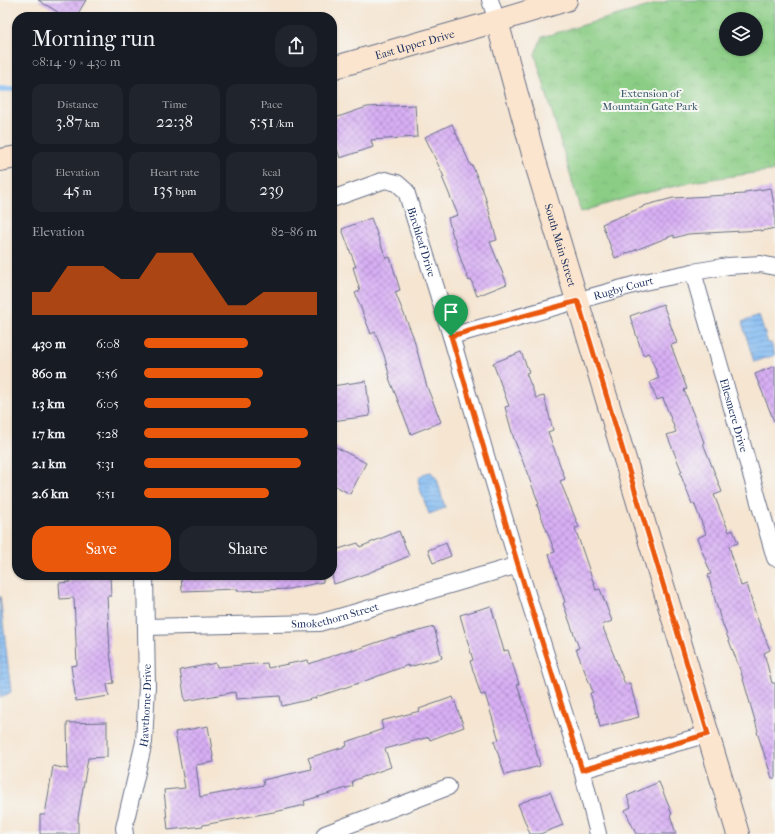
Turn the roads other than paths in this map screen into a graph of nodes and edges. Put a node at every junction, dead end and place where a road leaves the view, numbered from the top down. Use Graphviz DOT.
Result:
graph roads {
  1 [pos="490,0"];
  2 [pos="566,0"];
  3 [pos="497,21"];
  4 [pos="337,67"];
  5 [pos="12,158"];
  6 [pos="0,160"];
  7 [pos="337,197"];
  8 [pos="775,267"];
  9 [pos="693,272"];
  10 [pos="578,301"];
  11 [pos="451,336"];
  12 [pos="772,540"];
  13 [pos="775,558"];
  14 [pos="518,565"];
  15 [pos="145,580"];
  16 [pos="146,627"];
  17 [pos="708,734"];
  18 [pos="582,770"];
  19 [pos="448,787"];
  20 [pos="124,834"];
  21 [pos="325,834"];
  22 [pos="598,834"];
  23 [pos="738,834"];
  1 -- 3 [label="street, South Main Street"];
  2 -- 3 [label="main road, East Upper Drive"];
  3 -- 4 [label="main road, East Upper Drive"];
  3 -- 10 [label="main road, South Main Street"];
  5 -- 6 [label="main road"];
  7 -- 11 [label="street, Birchleaf Drive"];
  8 -- 9 [label="street, Rugby Court"];
  9 -- 10 [label="street, Rugby Court"];
  9 -- 12 [label="street, Ellesmere Drive"];
  10 -- 11 [label="street, Rugby Court"];
  10 -- 17 [label="main road, South Main Street"];
  11 -- 14 [label="street, Birchleaf Drive"];
  12 -- 13 [label="street, Ellesmere Drive"];
  14 -- 16 [label="street, Smokethorn Street"];
  14 -- 18 [label="street, Birchleaf Drive"];
  15 -- 16 [label="street, Hawthorne Drive"];
  16 -- 20 [label="street, Hawthorne Drive"];
  17 -- 18 [label="street"];
  17 -- 23 [label="main road, South Main Street"];
  18 -- 22 [label="street, Birchleaf Drive"];
  19 -- 21 [label="street"];
}
